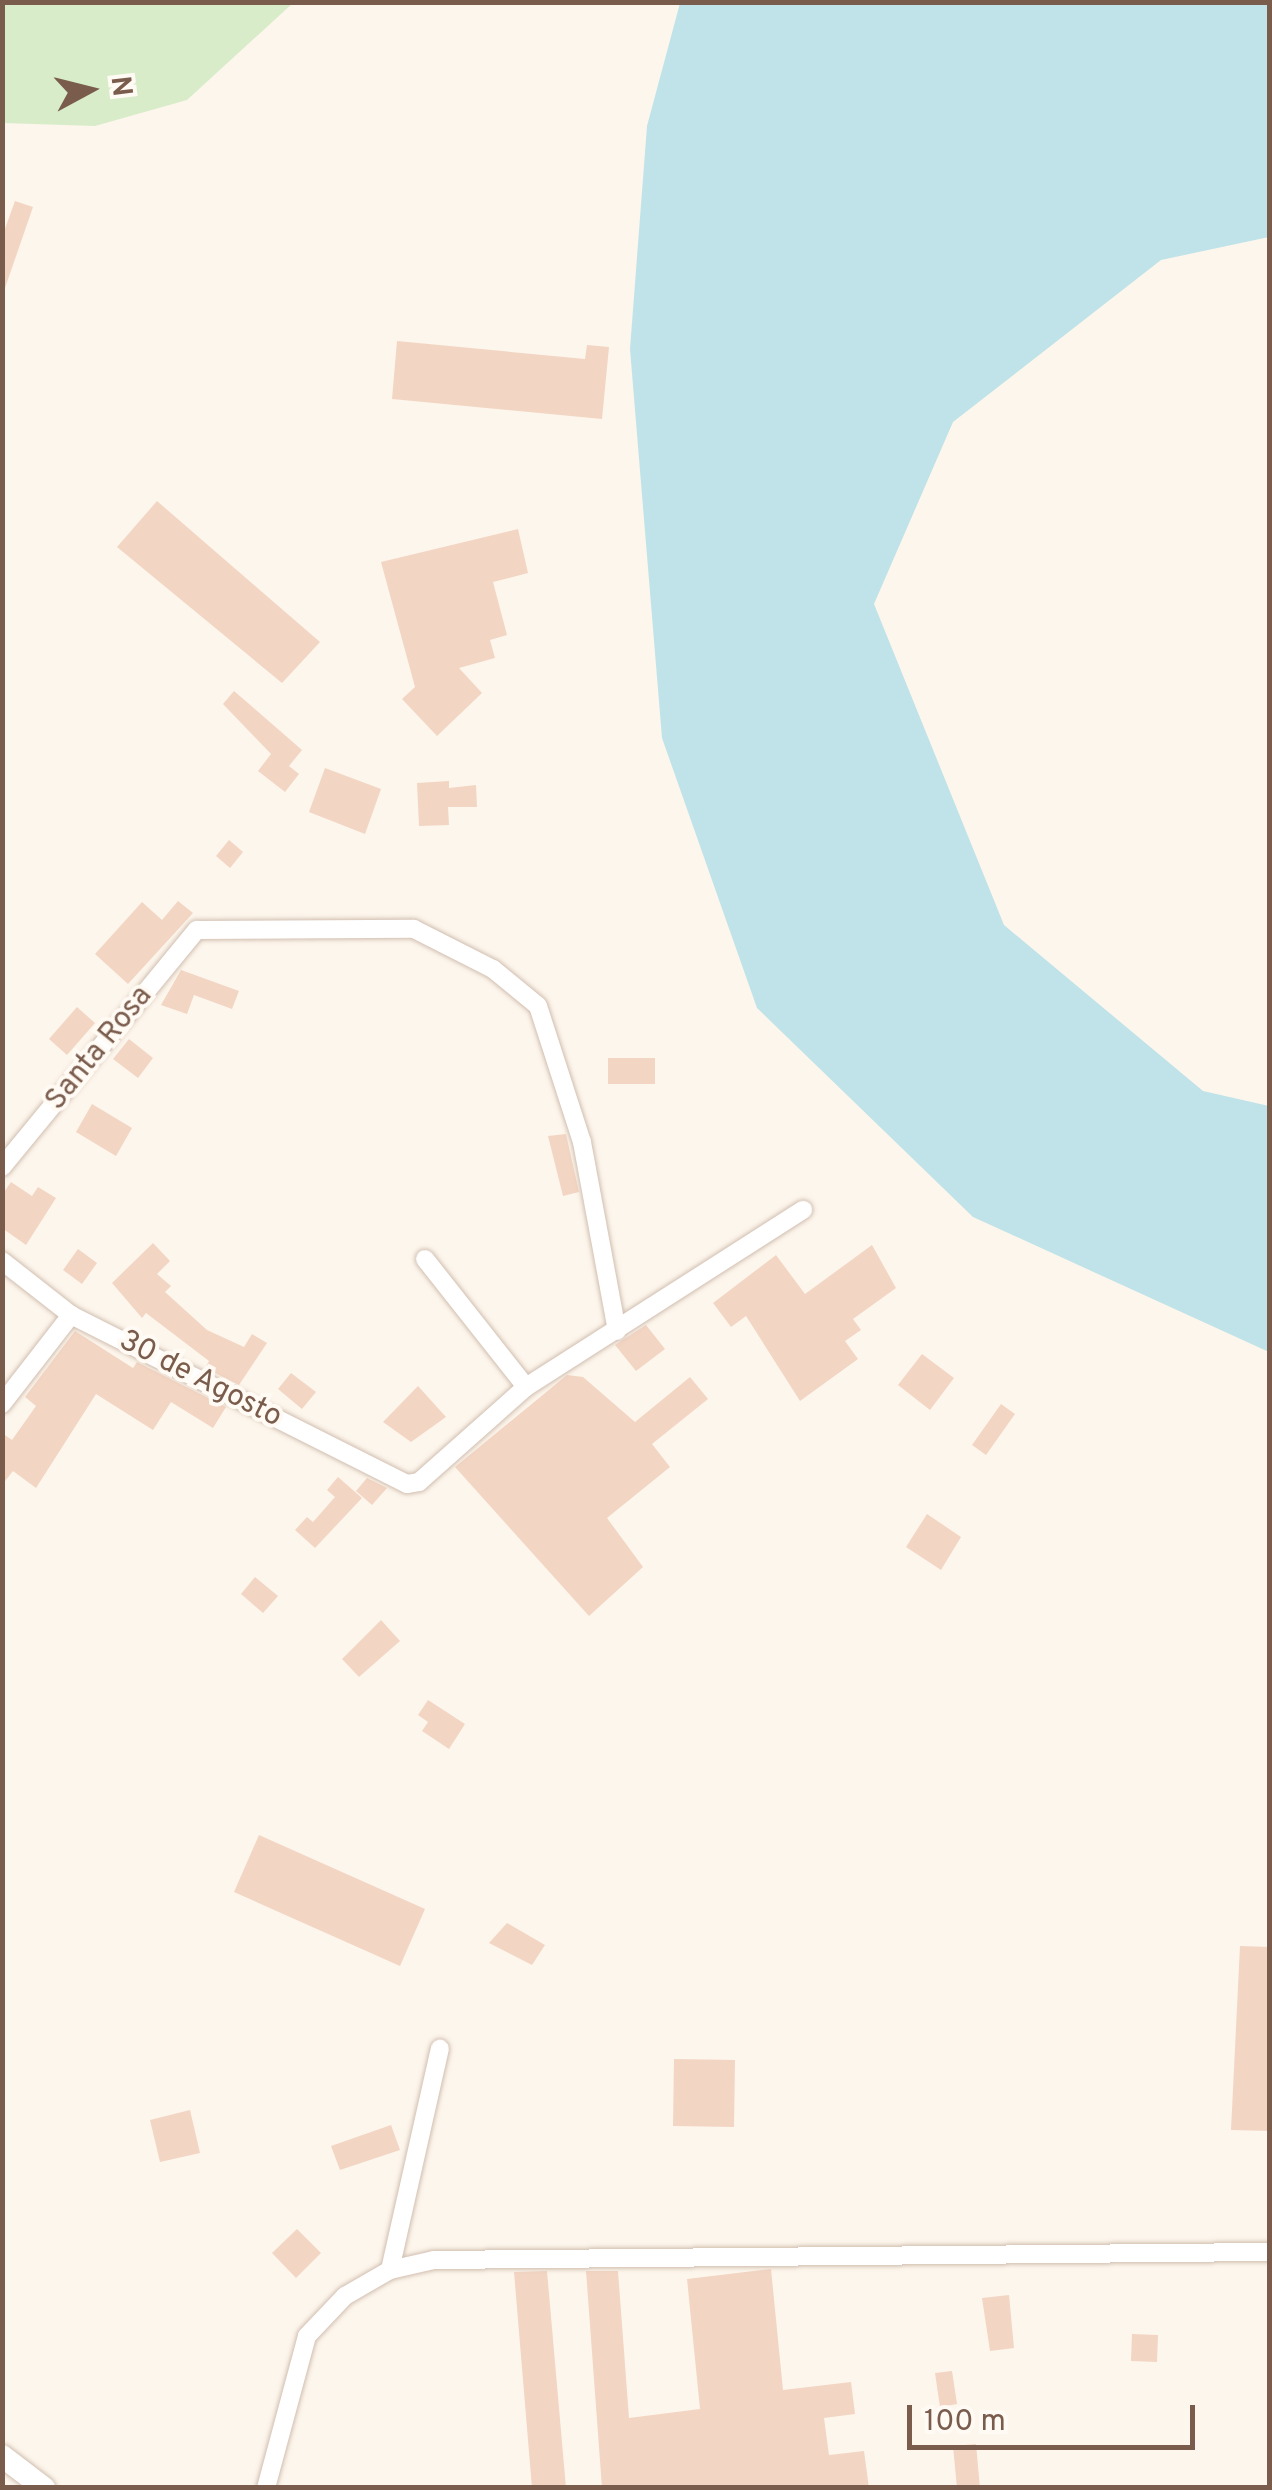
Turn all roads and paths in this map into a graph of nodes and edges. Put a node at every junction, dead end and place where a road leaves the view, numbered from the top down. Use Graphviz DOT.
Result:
graph roads {
  1 [pos="2,1167"];
  2 [pos="803,1210"];
  3 [pos="425,1259"];
  4 [pos="2,1262"];
  5 [pos="71,1316"];
  6 [pos="617,1331"];
  7 [pos="526,1387"];
  8 [pos="2,1404"];
  9 [pos="440,2049"];
  10 [pos="1270,2252"];
  11 [pos="390,2270"];
  12 [pos="2,2456"];
  13 [pos="44,2488"];
  14 [pos="266,2488"];
  1 -- 6 [label="street, Santa Rosa"];
  2 -- 6 [label="street"];
  3 -- 7 [label="street"];
  4 -- 5 [label="street, 30 de Agosto"];
  5 -- 7 [label="street, 30 de Agosto"];
  5 -- 8 [label="street"];
  6 -- 7 [label="street"];
  9 -- 11 [label="street"];
  10 -- 11 [label="street"];
  11 -- 14 [label="street"];
  12 -- 13 [label="street"];
}
